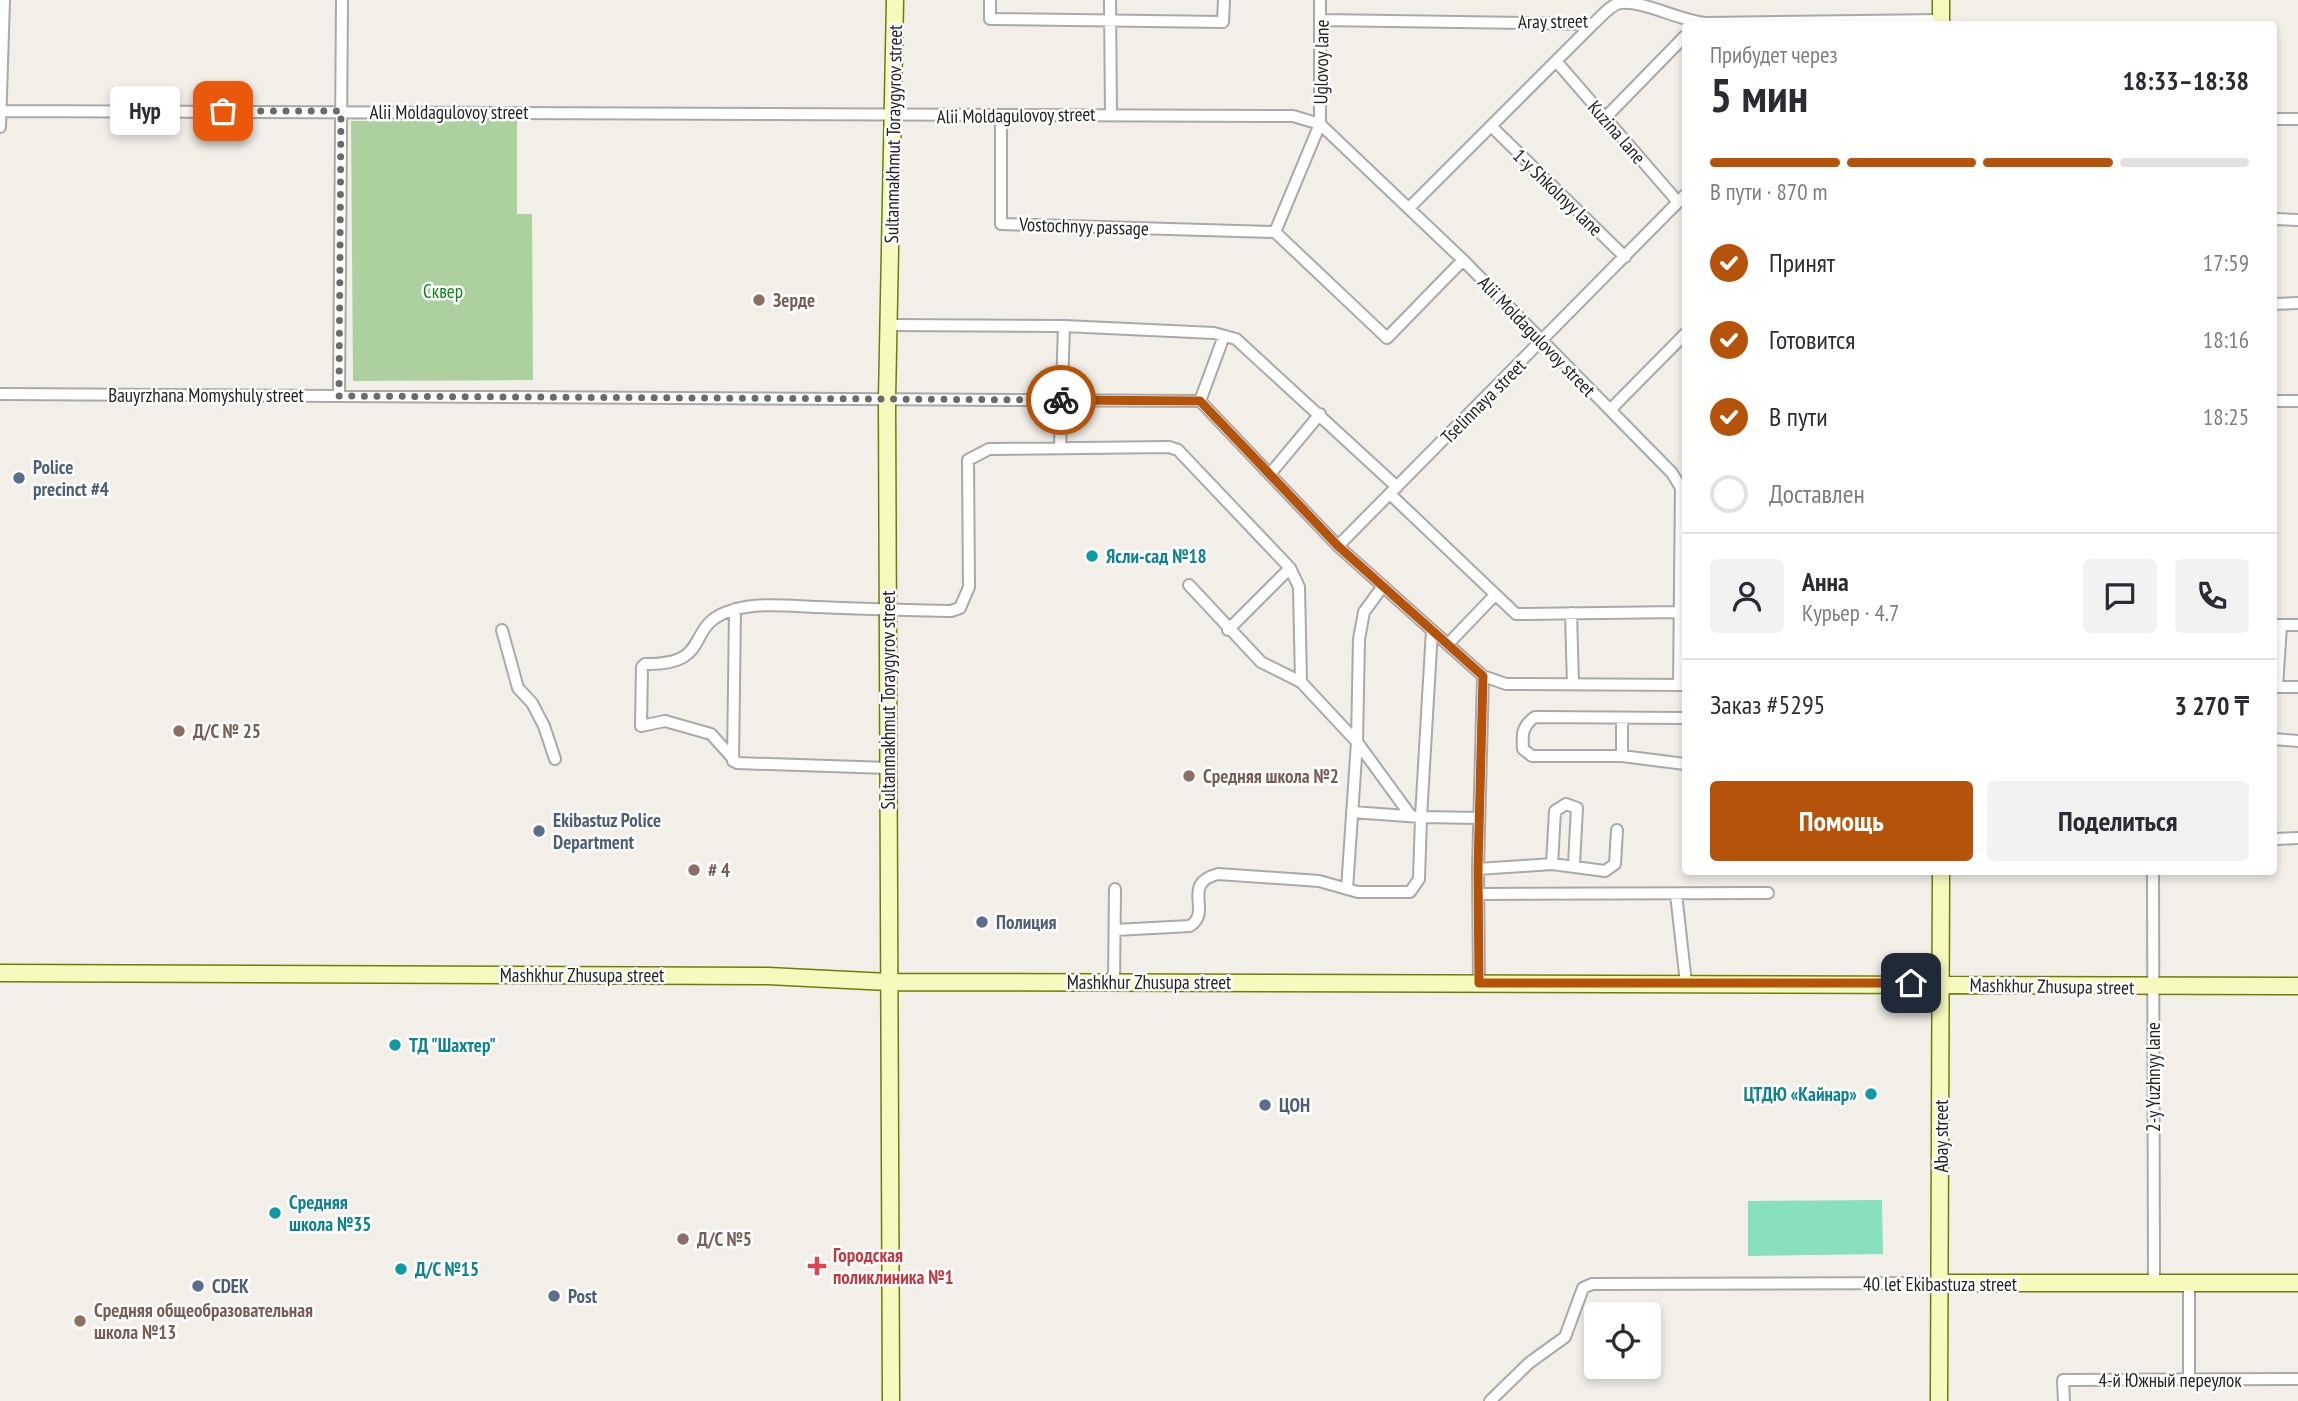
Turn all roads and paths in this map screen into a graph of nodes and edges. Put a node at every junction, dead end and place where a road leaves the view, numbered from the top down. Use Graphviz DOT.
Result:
graph roads {
  1 [pos="4,0"];
  2 [pos="342,0"];
  3 [pos="895,0"];
  4 [pos="989,0"];
  5 [pos="1110,0"];
  6 [pos="1224,0"];
  7 [pos="1320,0"];
  8 [pos="1941,0"];
  9 [pos="1110,20"];
  10 [pos="1322,20"];
  11 [pos="1692,21"];
  12 [pos="1941,21"];
  13 [pos="1593,24"];
  14 [pos="1682,39"];
  15 [pos="1556,61"];
  16 [pos="0,111"];
  17 [pos="341,111"];
  18 [pos="1111,114"];
  19 [pos="1001,115"];
  20 [pos="894,116"];
  21 [pos="1605,118"];
  22 [pos="2277,119"];
  23 [pos="2298,119"];
  24 [pos="1320,124"];
  25 [pos="1491,126"];
  26 [pos="0,127"];
  27 [pos="1682,199"];
  28 [pos="1409,208"];
  29 [pos="2277,219"];
  30 [pos="2298,220"];
  31 [pos="1275,232"];
  32 [pos="1625,257"];
  33 [pos="1463,260"];
  34 [pos="2298,303"];
  35 [pos="2277,304"];
  36 [pos="888,325"];
  37 [pos="1065,326"];
  38 [pos="1224,336"];
  39 [pos="1682,337"];
  40 [pos="1543,341"];
  41 [pos="0,394"];
  42 [pos="339,396"];
  43 [pos="887,399"];
  44 [pos="1062,400"];
  45 [pos="1200,401"];
  46 [pos="2277,401"];
  47 [pos="2298,401"];
  48 [pos="1610,410"];
  49 [pos="1320,414"];
  50 [pos="1060,447"];
  51 [pos="1270,474"];
  52 [pos="1682,483"];
  53 [pos="1394,490"];
  54 [pos="1338,546"];
  55 [pos="1290,568"];
  56 [pos="1682,577"];
  57 [pos="1189,585"];
  58 [pos="1382,586"];
  59 [pos="1494,596"];
  60 [pos="734,609"];
  61 [pos="887,610"];
  62 [pos="1680,612"];
  63 [pos="1571,613"];
  64 [pos="2277,625"];
  65 [pos="2298,625"];
  66 [pos="502,630"];
  67 [pos="1228,630"];
  68 [pos="1432,630"];
  69 [pos="1448,644"];
  70 [pos="1483,676"];
  71 [pos="1301,682"];
  72 [pos="1573,684"];
  73 [pos="1682,685"];
  74 [pos="2277,687"];
  75 [pos="2298,687"];
  76 [pos="1622,718"];
  77 [pos="1682,718"];
  78 [pos="2277,739"];
  79 [pos="2298,741"];
  80 [pos="1357,742"];
  81 [pos="1622,756"];
  82 [pos="555,759"];
  83 [pos="733,761"];
  84 [pos="1682,764"];
  85 [pos="888,768"];
  86 [pos="1352,812"];
  87 [pos="1416,816"];
  88 [pos="1479,818"];
  89 [pos="1617,830"];
  90 [pos="2298,838"];
  91 [pos="2277,839"];
  92 [pos="1552,864"];
  93 [pos="1574,864"];
  94 [pos="1478,869"];
  95 [pos="1941,875"];
  96 [pos="2153,875"];
  97 [pos="1115,888"];
  98 [pos="1347,889"];
  99 [pos="1768,893"];
  100 [pos="1478,894"];
  101 [pos="1676,894"];
  102 [pos="1115,930"];
  103 [pos="0,973"];
  104 [pos="888,982"];
  105 [pos="1114,982"];
  106 [pos="1479,983"];
  107 [pos="1686,983"];
  108 [pos="1941,984"];
  109 [pos="2298,986"];
  110 [pos="2153,987"];
  111 [pos="1940,1283"];
  112 [pos="2154,1283"];
  113 [pos="2189,1283"];
  114 [pos="2298,1283"];
  115 [pos="2298,1379"];
  116 [pos="2189,1380"];
  117 [pos="891,1401"];
  118 [pos="1490,1401"];
  119 [pos="1939,1401"];
  120 [pos="2064,1401"];
  1 -- 16 [label="street"];
  2 -- 17 [label="street"];
  3 -- 20 [label="main road, Sultanmakhmut Toraygyrov street"];
  4 -- 9 [label="street"];
  5 -- 9 [label="street"];
  6 -- 9 [label="street"];
  7 -- 10 [label="street, Uglovoy lane"];
  8 -- 12 [label="main road"];
  9 -- 18 [label="street"];
  10 -- 13 [label="street, Aray street"];
  10 -- 24 [label="street, Uglovoy lane"];
  11 -- 13 [label="street, Aray street"];
  13 -- 15 [label="street"];
  14 -- 21 [label="street"];
  15 -- 21 [label="street, Kuzina lane"];
  15 -- 25 [label="street"];
  16 -- 17 [label="street, Alii Moldagulovoy street"];
  16 -- 26 [label="street"];
  17 -- 20 [label="street, Alii Moldagulovoy street"];
  17 -- 42 [label="street"];
  18 -- 19 [label="street, Alii Moldagulovoy street"];
  18 -- 24 [label="street, Alii Moldagulovoy street"];
  19 -- 20 [label="street, Alii Moldagulovoy street"];
  19 -- 31 [label="street, Vostochnyy passage"];
  20 -- 36 [label="main road, Sultanmakhmut Toraygyrov street"];
  21 -- 27 [label="street, Kuzina lane"];
  22 -- 23 [label="street"];
  24 -- 28 [label="street, Alii Moldagulovoy street"];
  24 -- 31 [label="street"];
  25 -- 28 [label="street"];
  25 -- 32 [label="street, 1-y Shkolnyy lane"];
  27 -- 32 [label="street, Tselinnaya street"];
  28 -- 33 [label="street, Alii Moldagulovoy street"];
  29 -- 30 [label="street"];
  31 -- 33 [label="street"];
  32 -- 40 [label="street, Tselinnaya street"];
  33 -- 40 [label="street, Alii Moldagulovoy street"];
  34 -- 35 [label="street"];
  36 -- 37 [label="street"];
  36 -- 43 [label="main road, Sultanmakhmut Toraygyrov street"];
  37 -- 38 [label="street"];
  37 -- 44 [label="street"];
  38 -- 45 [label="street"];
  38 -- 49 [label="street"];
  39 -- 48 [label="street"];
  40 -- 48 [label="street, Alii Moldagulovoy street"];
  40 -- 53 [label="street, Tselinnaya street"];
  41 -- 42 [label="street, Bauyrzhana Momyshuly street"];
  42 -- 43 [label="street, Bauyrzhana Momyshuly street"];
  43 -- 44 [label="street, Bauyrzhana Momyshuly street"];
  43 -- 61 [label="main road, Sultanmakhmut Toraygyrov street"];
  44 -- 45 [label="street, Bauyrzhana Momyshuly street"];
  44 -- 50 [label="street"];
  45 -- 51 [label="street"];
  46 -- 47 [label="street"];
  48 -- 52 [label="street, Alii Moldagulovoy street"];
  49 -- 51 [label="street"];
  49 -- 53 [label="street"];
  50 -- 55 [label="street"];
  50 -- 61 [label="street"];
  51 -- 54 [label="street"];
  53 -- 54 [label="street, Tselinnaya street"];
  53 -- 59 [label="street"];
  54 -- 58 [label="street"];
  55 -- 67 [label="street"];
  55 -- 71 [label="street"];
  56 -- 62 [label="street, Alii Moldagulovoy street"];
  57 -- 67 [label="street"];
  58 -- 68 [label="street"];
  58 -- 80 [label="street"];
  59 -- 63 [label="street"];
  59 -- 69 [label="street"];
  60 -- 61 [label="street"];
  60 -- 83 [label="street"];
  60 -- 83 [label="street"];
  61 -- 85 [label="main road, Sultanmakhmut Toraygyrov street"];
  62 -- 63 [label="street"];
  62 -- 73 [label="street, Alii Moldagulovoy street"];
  63 -- 72 [label="street"];
  64 -- 65 [label="street"];
  66 -- 82 [label="street"];
  67 -- 71 [label="street"];
  68 -- 69 [label="street"];
  68 -- 87 [label="street"];
  69 -- 70 [label="street"];
  70 -- 72 [label="street"];
  70 -- 88 [label="street"];
  71 -- 80 [label="street"];
  72 -- 73 [label="street"];
  74 -- 75 [label="street"];
  76 -- 77 [label="street"];
  76 -- 81 [label="street"];
  76 -- 81 [label="street"];
  78 -- 79 [label="street"];
  80 -- 86 [label="street"];
  80 -- 87 [label="street"];
  81 -- 84 [label="street"];
  83 -- 85 [label="street"];
  85 -- 104 [label="main road, Sultanmakhmut Toraygyrov street"];
  86 -- 87 [label="street"];
  86 -- 98 [label="street"];
  87 -- 88 [label="street"];
  87 -- 98 [label="street"];
  88 -- 94 [label="street"];
  89 -- 93 [label="street"];
  90 -- 91 [label="street"];
  92 -- 93 [label="street"];
  92 -- 93 [label="street"];
  92 -- 94 [label="street"];
  94 -- 100 [label="street"];
  95 -- 108 [label="main road, Abay street"];
  96 -- 110 [label="street, 2-y Yuzhnyy lane"];
  97 -- 102 [label="street"];
  98 -- 102 [label="street"];
  99 -- 101 [label="street"];
  100 -- 101 [label="street"];
  100 -- 106 [label="street"];
  101 -- 107 [label="street"];
  102 -- 105 [label="street"];
  103 -- 104 [label="main road, Mashkhur Zhusupa street"];
  104 -- 105 [label="main road, Mashkhur Zhusupa street"];
  104 -- 117 [label="main road, Sultanmakhmut Toraygyrov street"];
  105 -- 106 [label="main road, Mashkhur Zhusupa street"];
  106 -- 107 [label="main road, Mashkhur Zhusupa street"];
  107 -- 108 [label="main road, Mashkhur Zhusupa street"];
  108 -- 110 [label="main road, Mashkhur Zhusupa street"];
  108 -- 111 [label="main road, Abay street"];
  109 -- 110 [label="main road, Mashkhur Zhusupa street"];
  110 -- 112 [label="street, 2-y Yuzhnyy lane"];
  111 -- 112 [label="main road, 40 let Ekibastuza street"];
  111 -- 118 [label="street, 40 let Ekibastuza street"];
  111 -- 119 [label="main road, Abay street"];
  112 -- 113 [label="main road, 40 let Ekibastuza street"];
  113 -- 114 [label="main road, 40 let Ekibastuza street"];
  113 -- 116 [label="street"];
  115 -- 116 [label="street, 4-й Южный переулок"];
  116 -- 120 [label="street, 4-й Южный переулок"];
}
